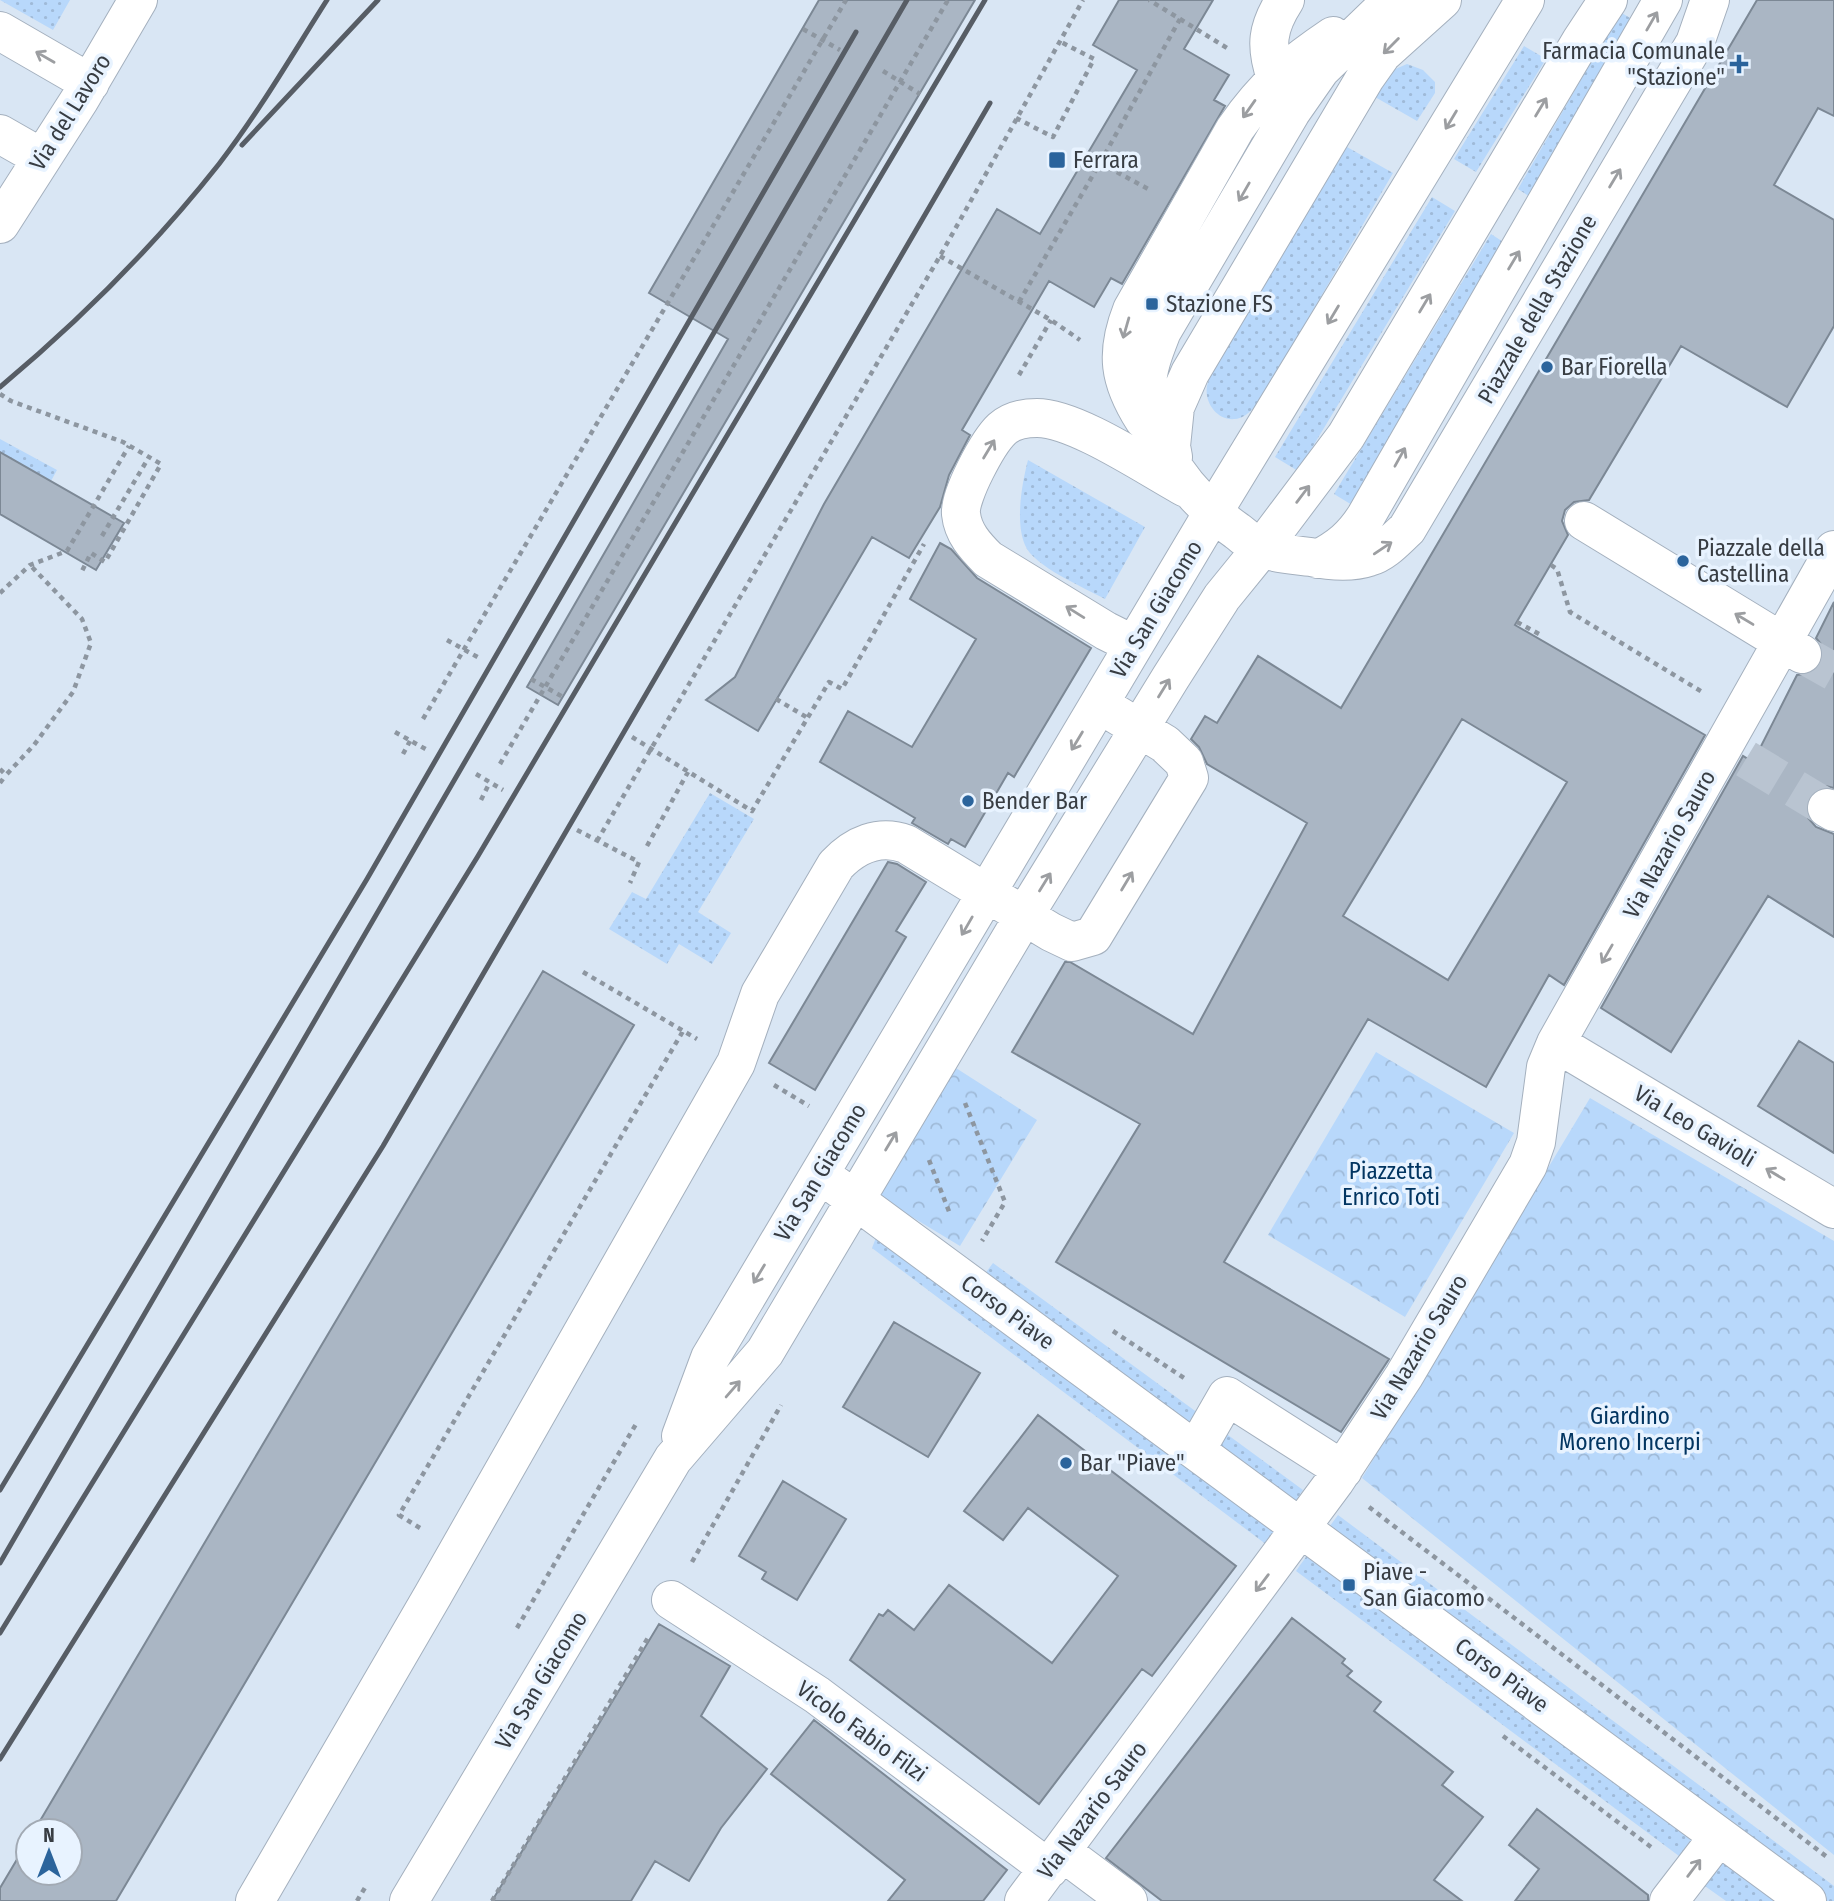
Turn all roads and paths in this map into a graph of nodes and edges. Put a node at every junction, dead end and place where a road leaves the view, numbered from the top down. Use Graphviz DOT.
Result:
graph roads {
  1 [pos="138,0"];
  2 [pos="846,0"];
  3 [pos="948,0"];
  4 [pos="1083,0"];
  5 [pos="1149,0"];
  6 [pos="1284,0"];
  7 [pos="1442,0"];
  8 [pos="1525,0"];
  9 [pos="1608,0"];
  10 [pos="1663,0"];
  11 [pos="1710,0"];
  12 [pos="1393,6"];
  13 [pos="803,29"];
  14 [pos="0,32"];
  15 [pos="823,41"];
  16 [pos="1059,41"];
  17 [pos="839,50"];
  18 [pos="883,71"];
  19 [pos="1276,78"];
  20 [pos="90,83"];
  21 [pos="901,83"];
  22 [pos="920,94"];
  23 [pos="1016,118"];
  24 [pos="0,134"];
  25 [pos="42,158"];
  26 [pos="1100,163"];
  27 [pos="1159,195"];
  28 [pos="0,224"];
  29 [pos="940,256"];
  30 [pos="1019,302"];
  31 [pos="1051,320"];
  32 [pos="1121,368"];
  33 [pos="1017,380"];
  34 [pos="0,394"];
  35 [pos="129,446"];
  36 [pos="149,457"];
  37 [pos="1186,481"];
  38 [pos="1584,521"];
  39 [pos="929,534"];
  40 [pos="102,536"];
  41 [pos="1261,549"];
  42 [pos="1834,550"];
  43 [pos="1318,559"];
  44 [pos="30,565"];
  45 [pos="1551,565"];
  46 [pos="82,571"];
  47 [pos="0,593"];
  48 [pos="1517,622"];
  49 [pos="1539,634"];
  50 [pos="447,640"];
  51 [pos="1134,645"];
  52 [pos="1792,648"];
  53 [pos="463,649"];
  54 [pos="481,659"];
  55 [pos="531,679"];
  56 [pos="545,687"];
  57 [pos="563,697"];
  58 [pos="776,699"];
  59 [pos="1099,704"];
  60 [pos="808,718"];
  61 [pos="423,719"];
  62 [pos="1139,728"];
  63 [pos="395,732"];
  64 [pos="632,737"];
  65 [pos="1737,740"];
  66 [pos="410,741"];
  67 [pos="650,749"];
  68 [pos="429,751"];
  69 [pos="403,754"];
  70 [pos="500,764"];
  71 [pos="0,769"];
  72 [pos="688,772"];
  73 [pos="476,774"];
  74 [pos="6,775"];
  75 [pos="490,782"];
  76 [pos="0,783"];
  77 [pos="503,790"];
  78 [pos="481,800"];
  79 [pos="577,830"];
  80 [pos="597,841"];
  81 [pos="647,846"];
  82 [pos="630,883"];
  83 [pos="986,893"];
  84 [pos="1024,916"];
  85 [pos="683,1031"];
  86 [pos="1556,1043"];
  87 [pos="962,1096"];
  88 [pos="928,1159"];
  89 [pos="819,1173"];
  90 [pos="856,1199"];
  91 [pos="1834,1209"];
  92 [pos="953,1220"];
  93 [pos="971,1235"];
  94 [pos="981,1242"];
  95 [pos="992,1250"];
  96 [pos="1107,1327"];
  97 [pos="788,1394"];
  98 [pos="1222,1404"];
  99 [pos="1196,1450"];
  100 [pos="673,1459"];
  101 [pos="1339,1476"];
  102 [pos="1302,1528"];
  103 [pos="457,1551"];
  104 [pos="671,1600"];
  105 [pos="1719,1836"];
  106 [pos="1055,1860"];
  107 [pos="1834,1862"];
  108 [pos="255,1901"];
  109 [pos="409,1901"];
  110 [pos="492,1901"];
  111 [pos="1024,1901"];
  112 [pos="1128,1901"];
  113 [pos="1669,1901"];
  114 [pos="1807,1901"];
  1 -- 20 [label="street, Via del Lavoro"];
  2 -- 15 [label="path"];
  3 -- 21 [label="path"];
  4 -- 16 [label="path"];
  5 -- 26 [label="path"];
  6 -- 19 [label="street"];
  7 -- 37 [label="street, one-way"];
  8 -- 37 [label="street, one-way"];
  41 -- 9 [label="street, one-way"];
  43 -- 10 [label="street, Piazzale della Stazione, one-way"];
  43 -- 11 [label="street, Piazzale della Stazione, one-way"];
  12 -- 19 [label="street, Piazzale della Stazione"];
  12 -- 37 [label="street, Piazzale della Stazione, one-way"];
  13 -- 15 [label="path"];
  20 -- 14 [label="street, one-way"];
  15 -- 17 [label="path"];
  15 -- 53 [label="path"];
  16 -- 23 [label="path"];
  16 -- 23 [label="path"];
  18 -- 21 [label="path"];
  19 -- 32 [label="street, Piazzale della Stazione, one-way"];
  20 -- 25 [label="street, Via del Lavoro"];
  21 -- 22 [label="path"];
  21 -- 56 [label="path"];
  23 -- 29 [label="path"];
  24 -- 25 [label="street"];
  25 -- 28 [label="street, Via del Lavoro"];
  26 -- 27 [label="path"];
  26 -- 30 [label="path"];
  29 -- 30 [label="path"];
  29 -- 67 [label="path"];
  30 -- 31 [label="path"];
  31 -- 32 [label="path"];
  31 -- 33 [label="path"];
  32 -- 37 [label="street, Piazzale della Stazione"];
  34 -- 35 [label="path"];
  35 -- 36 [label="path"];
  35 -- 44 [label="path"];
  36 -- 40 [label="path"];
  36 -- 46 [label="path"];
  37 -- 41 [label="street, Piazzale della Stazione"];
  37 -- 51 [label="street, Via San Giacomo"];
  51 -- 37 [label="street, Piazzale della Stazione, one-way"];
  52 -- 38 [label="street, one-way"];
  39 -- 60 [label="path"];
  41 -- 43 [label="street, Piazzale della Stazione"];
  62 -- 41 [label="street, Via San Giacomo, one-way"];
  42 -- 52 [label="street"];
  44 -- 47 [label="path"];
  44 -- 74 [label="path"];
  45 -- 65 [label="path"];
  48 -- 49 [label="path"];
  50 -- 53 [label="path"];
  51 -- 59 [label="street, Via San Giacomo"];
  52 -- 65 [label="street"];
  53 -- 54 [label="path"];
  53 -- 61 [label="path"];
  55 -- 56 [label="path"];
  56 -- 57 [label="path"];
  56 -- 70 [label="path"];
  58 -- 60 [label="path"];
  59 -- 62 [label="street, Via San Giacomo"];
  59 -- 83 [label="street, Via San Giacomo, one-way"];
  60 -- 72 [label="path"];
  84 -- 62 [label="street, Via San Giacomo, one-way"];
  84 -- 62 [label="street, one-way"];
  63 -- 66 [label="path"];
  64 -- 67 [label="path"];
  65 -- 86 [label="street, Via Nazario Sauro, one-way"];
  66 -- 68 [label="path"];
  66 -- 69 [label="path"];
  67 -- 72 [label="path"];
  67 -- 80 [label="path"];
  71 -- 74 [label="path"];
  72 -- 81 [label="path"];
  73 -- 75 [label="path"];
  74 -- 76 [label="path"];
  75 -- 77 [label="path"];
  75 -- 78 [label="path"];
  79 -- 80 [label="path"];
  80 -- 82 [label="path"];
  83 -- 84 [label="street"];
  83 -- 89 [label="street, Via San Giacomo, one-way"];
  83 -- 103 [label="street"];
  90 -- 84 [label="street, Via San Giacomo, one-way"];
  85 -- 103 [label="path"];
  91 -- 86 [label="street, Via Leo Gavioli, one-way"];
  86 -- 101 [label="street, Via Nazario Sauro"];
  87 -- 94 [label="path"];
  88 -- 92 [label="path"];
  89 -- 90 [label="street, Corso Piave"];
  89 -- 100 [label="street, Via San Giacomo, one-way"];
  90 -- 99 [label="street, Corso Piave"];
  100 -- 90 [label="street, Via San Giacomo, one-way"];
  93 -- 94 [label="path"];
  94 -- 95 [label="path"];
  96 -- 98 [label="path"];
  97 -- 104 [label="path"];
  98 -- 99 [label="street"];
  98 -- 101 [label="street"];
  99 -- 102 [label="street, Corso Piave"];
  100 -- 109 [label="street, Via San Giacomo"];
  101 -- 102 [label="street, Via Nazario Sauro"];
  101 -- 107 [label="path"];
  102 -- 105 [label="street, Corso Piave"];
  102 -- 106 [label="street, Via Nazario Sauro, one-way"];
  103 -- 108 [label="street"];
  104 -- 106 [label="street, Vicolo Fabio Filzi"];
  104 -- 110 [label="path"];
  113 -- 105 [label="street, one-way"];
  105 -- 114 [label="street, Corso Piave"];
  106 -- 111 [label="street, Via Nazario Sauro"];
  106 -- 112 [label="street, Vicolo Fabio Filzi"];
}
